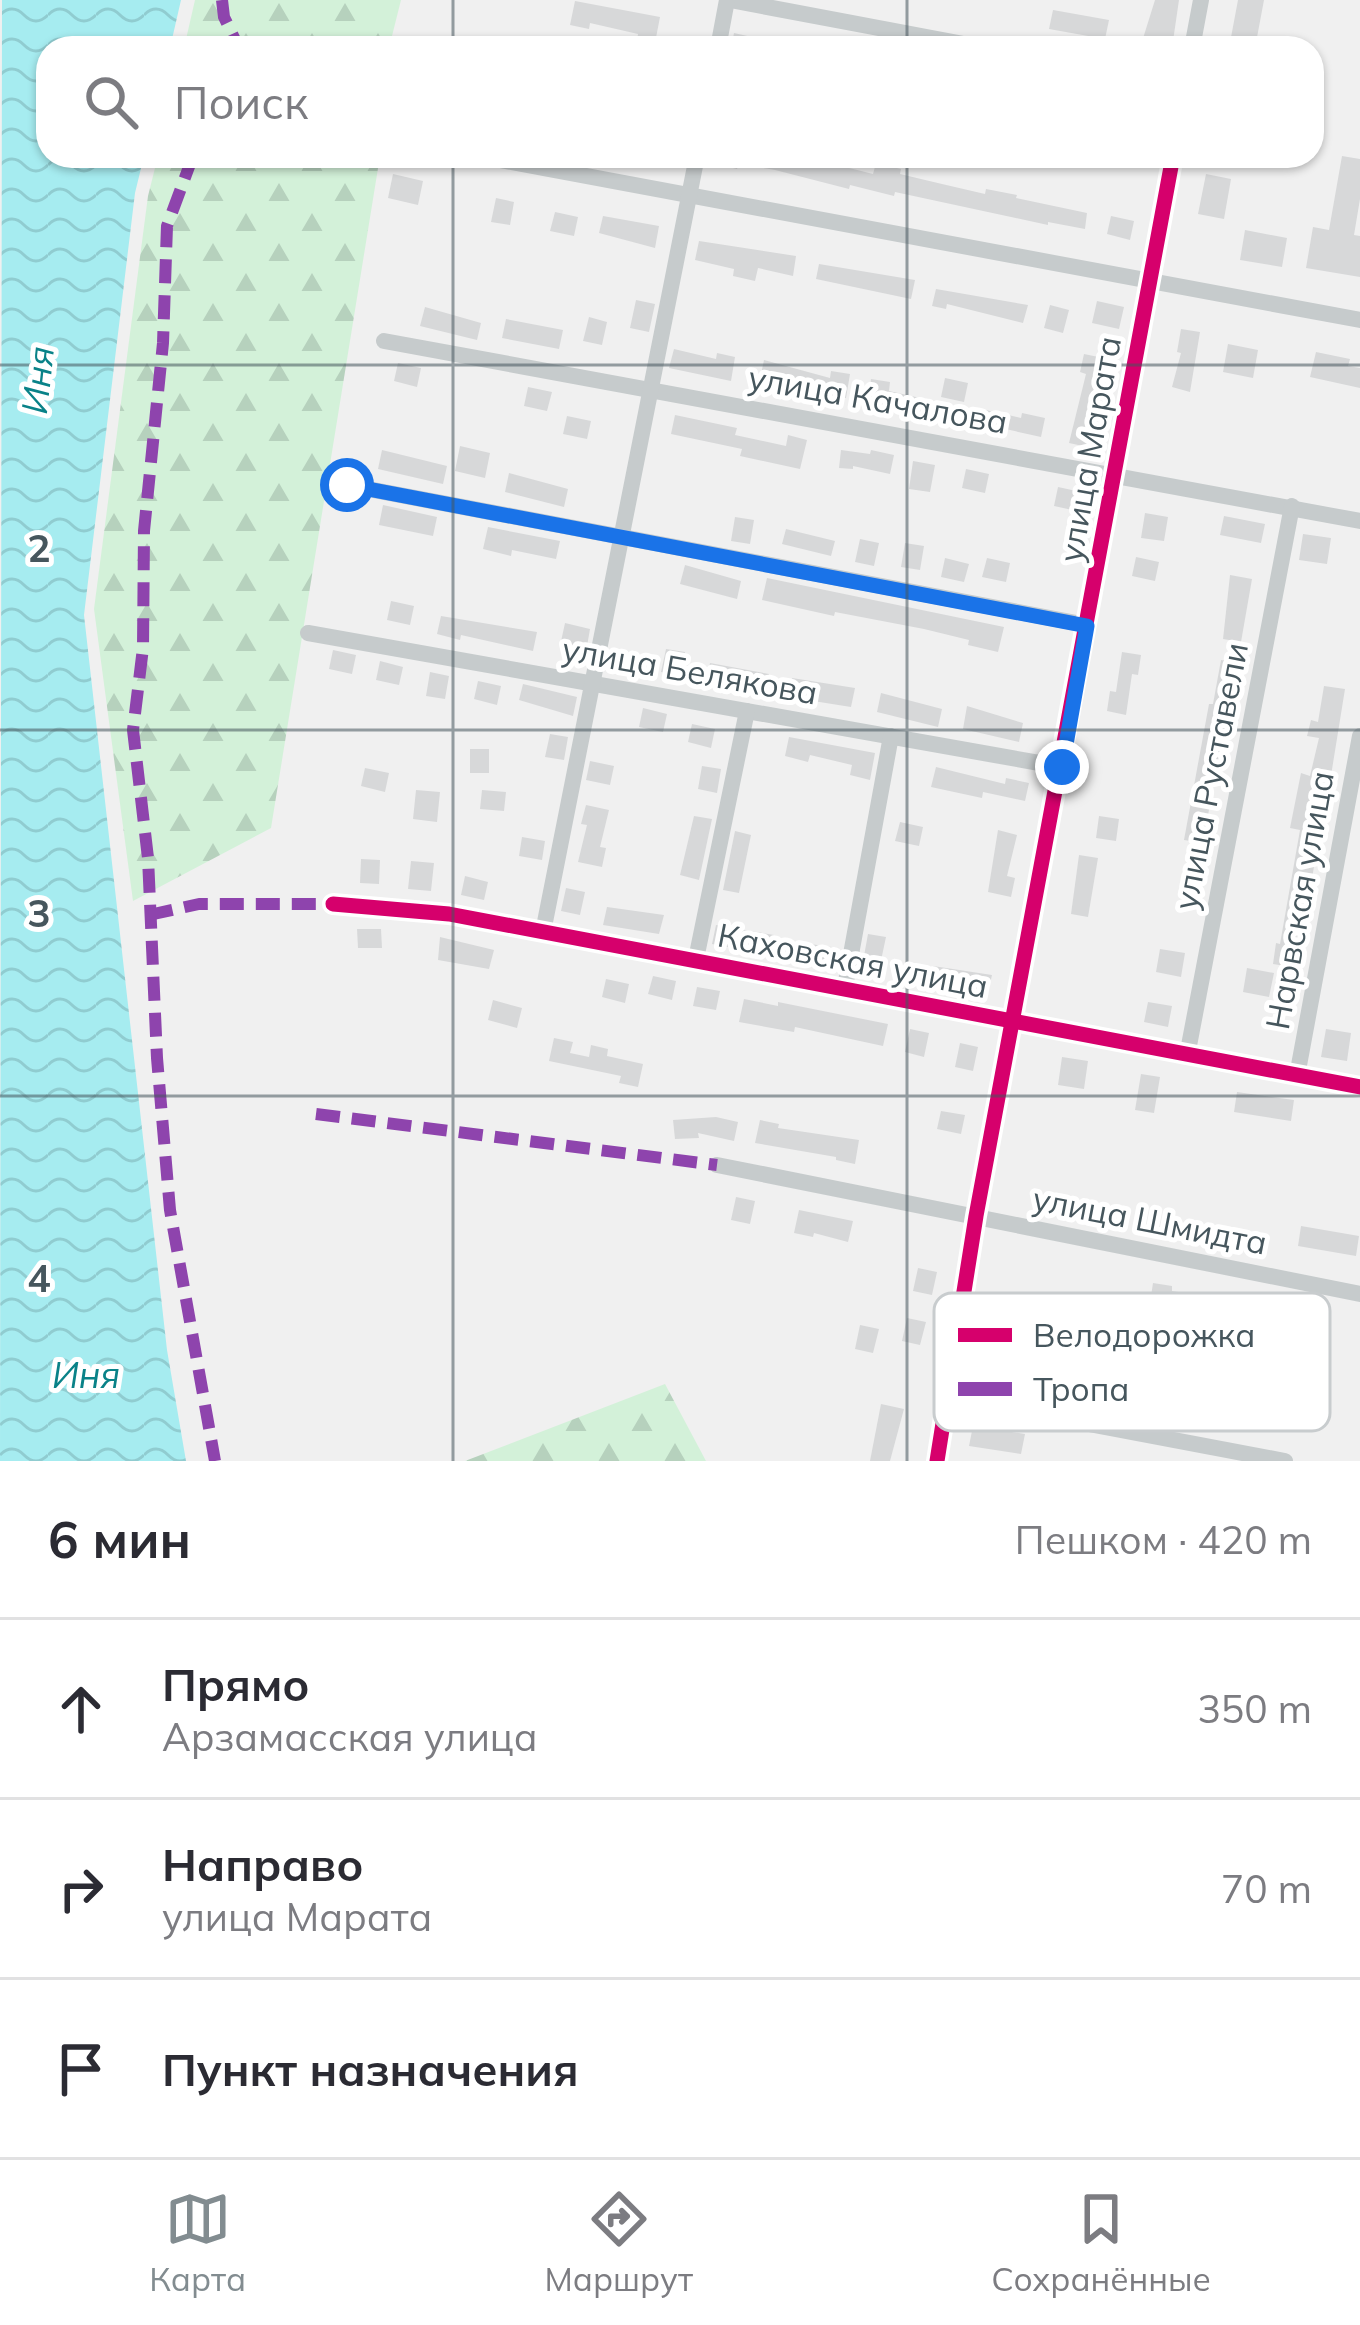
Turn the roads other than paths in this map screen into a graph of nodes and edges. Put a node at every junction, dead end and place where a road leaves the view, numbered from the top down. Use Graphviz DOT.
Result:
graph roads {
  1 [pos="729,0"];
  2 [pos="1201,0"];
  3 [pos="721,36"];
  4 [pos="921,36"];
  5 [pos="1194,36"];
  6 [pos="544,168"];
  7 [pos="695,168"];
  8 [pos="1171,168"];
  9 [pos="689,195"];
  10 [pos="1150,281"];
  11 [pos="1360,320"];
  12 [pos="384,341"];
  13 [pos="652,388"];
  14 [pos="1115,473"];
  15 [pos="347,485"];
  16 [pos="1292,506"];
  17 [pos="1360,521"];
  18 [pos="622,534"];
  19 [pos="1087,626"];
  20 [pos="308,633"];
  21 [pos="590,683"];
  22 [pos="747,710"];
  23 [pos="891,736"];
  24 [pos="1360,736"];
  25 [pos="1062,767"];
  26 [pos="333,904"];
  27 [pos="543,932"];
  28 [pos="696,959"];
  29 [pos="845,987"];
  30 [pos="1014,1023"];
  31 [pos="1186,1056"];
  32 [pos="1297,1076"];
  33 [pos="1360,1087"];
  34 [pos="717,1165"];
  35 [pos="976,1216"];
  36 [pos="963,1293"];
  37 [pos="1360,1294"];
  38 [pos="941,1431"];
  39 [pos="1126,1431"];
  40 [pos="937,1461"];
  41 [pos="1285,1461"];
  1 -- 3 [label="street"];
  1 -- 4 [label="street"];
  2 -- 5 [label="street"];
  6 -- 9 [label="street"];
  7 -- 9 [label="street"];
  8 -- 10 [label="street, улица Марата"];
  9 -- 10 [label="street"];
  9 -- 13 [label="street"];
  10 -- 11 [label="street"];
  10 -- 14 [label="street, улица Марата"];
  12 -- 13 [label="street, улица Качалова"];
  13 -- 14 [label="street, улица Качалова"];
  13 -- 18 [label="street"];
  14 -- 16 [label="street, улица Качалова"];
  14 -- 19 [label="street, улица Марата"];
  15 -- 18 [label="street"];
  16 -- 17 [label="street, улица Качалова"];
  16 -- 31 [label="street, улица Руставели"];
  18 -- 19 [label="street"];
  18 -- 21 [label="street"];
  19 -- 25 [label="street, улица Марата"];
  20 -- 21 [label="street, улица Белякова"];
  21 -- 22 [label="street, улица Белякова"];
  21 -- 27 [label="street"];
  22 -- 23 [label="street, улица Белякова"];
  22 -- 28 [label="street"];
  23 -- 25 [label="street, улица Белякова"];
  23 -- 29 [label="street"];
  24 -- 32 [label="street, Нарвская улица"];
  25 -- 30 [label="street, улица Марата"];
  26 -- 27 [label="street, Каховская улица"];
  27 -- 28 [label="street, Каховская улица"];
  28 -- 29 [label="street, Каховская улица"];
  29 -- 30 [label="street, Каховская улица"];
  30 -- 31 [label="street, Каховская улица"];
  30 -- 35 [label="street, улица Марата"];
  31 -- 32 [label="street, Каховская улица"];
  32 -- 33 [label="street, Каховская улица"];
  34 -- 35 [label="street, улица Шмидта"];
  35 -- 36 [label="street, улица Марата"];
  35 -- 37 [label="street, улица Шмидта"];
  38 -- 40 [label="street, улица Марата"];
  39 -- 41 [label="street"];
}
